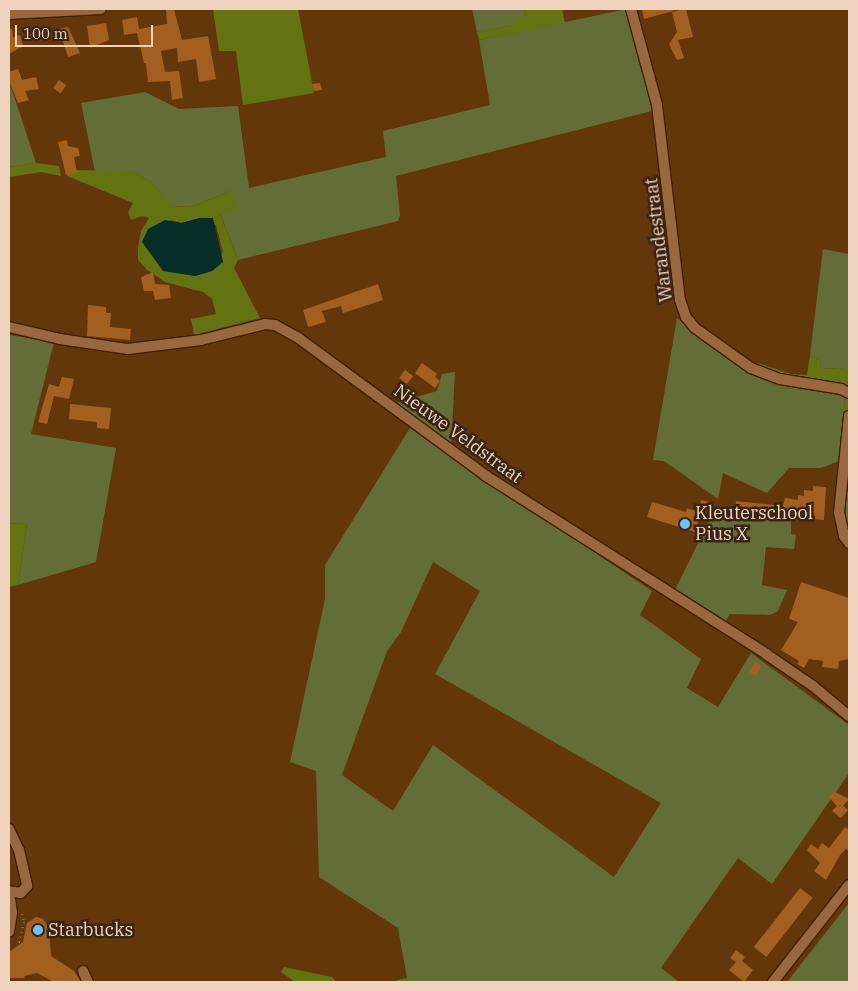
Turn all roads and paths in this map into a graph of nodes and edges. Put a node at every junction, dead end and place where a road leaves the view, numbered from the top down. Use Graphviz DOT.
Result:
graph roads {
  1 [pos="101,9"];
  2 [pos="631,9"];
  3 [pos="9,14"];
  4 [pos="9,327"];
  5 [pos="849,393"];
  6 [pos="849,416"];
  7 [pos="849,543"];
  8 [pos="849,716"];
  9 [pos="9,829"];
  10 [pos="849,885"];
  11 [pos="9,892"];
  12 [pos="9,932"];
  13 [pos="83,971"];
  14 [pos="88,982"];
  15 [pos="773,982"];
  1 -- 3 [label="street"];
  2 -- 5 [label="street, Warandestraat"];
  4 -- 8 [label="street, Nieuwe Veldstraat"];
  6 -- 7 [label="street"];
  9 -- 11 [label="street"];
  10 -- 15 [label="street"];
  11 -- 12 [label="street"];
  13 -- 14 [label="street"];
}
